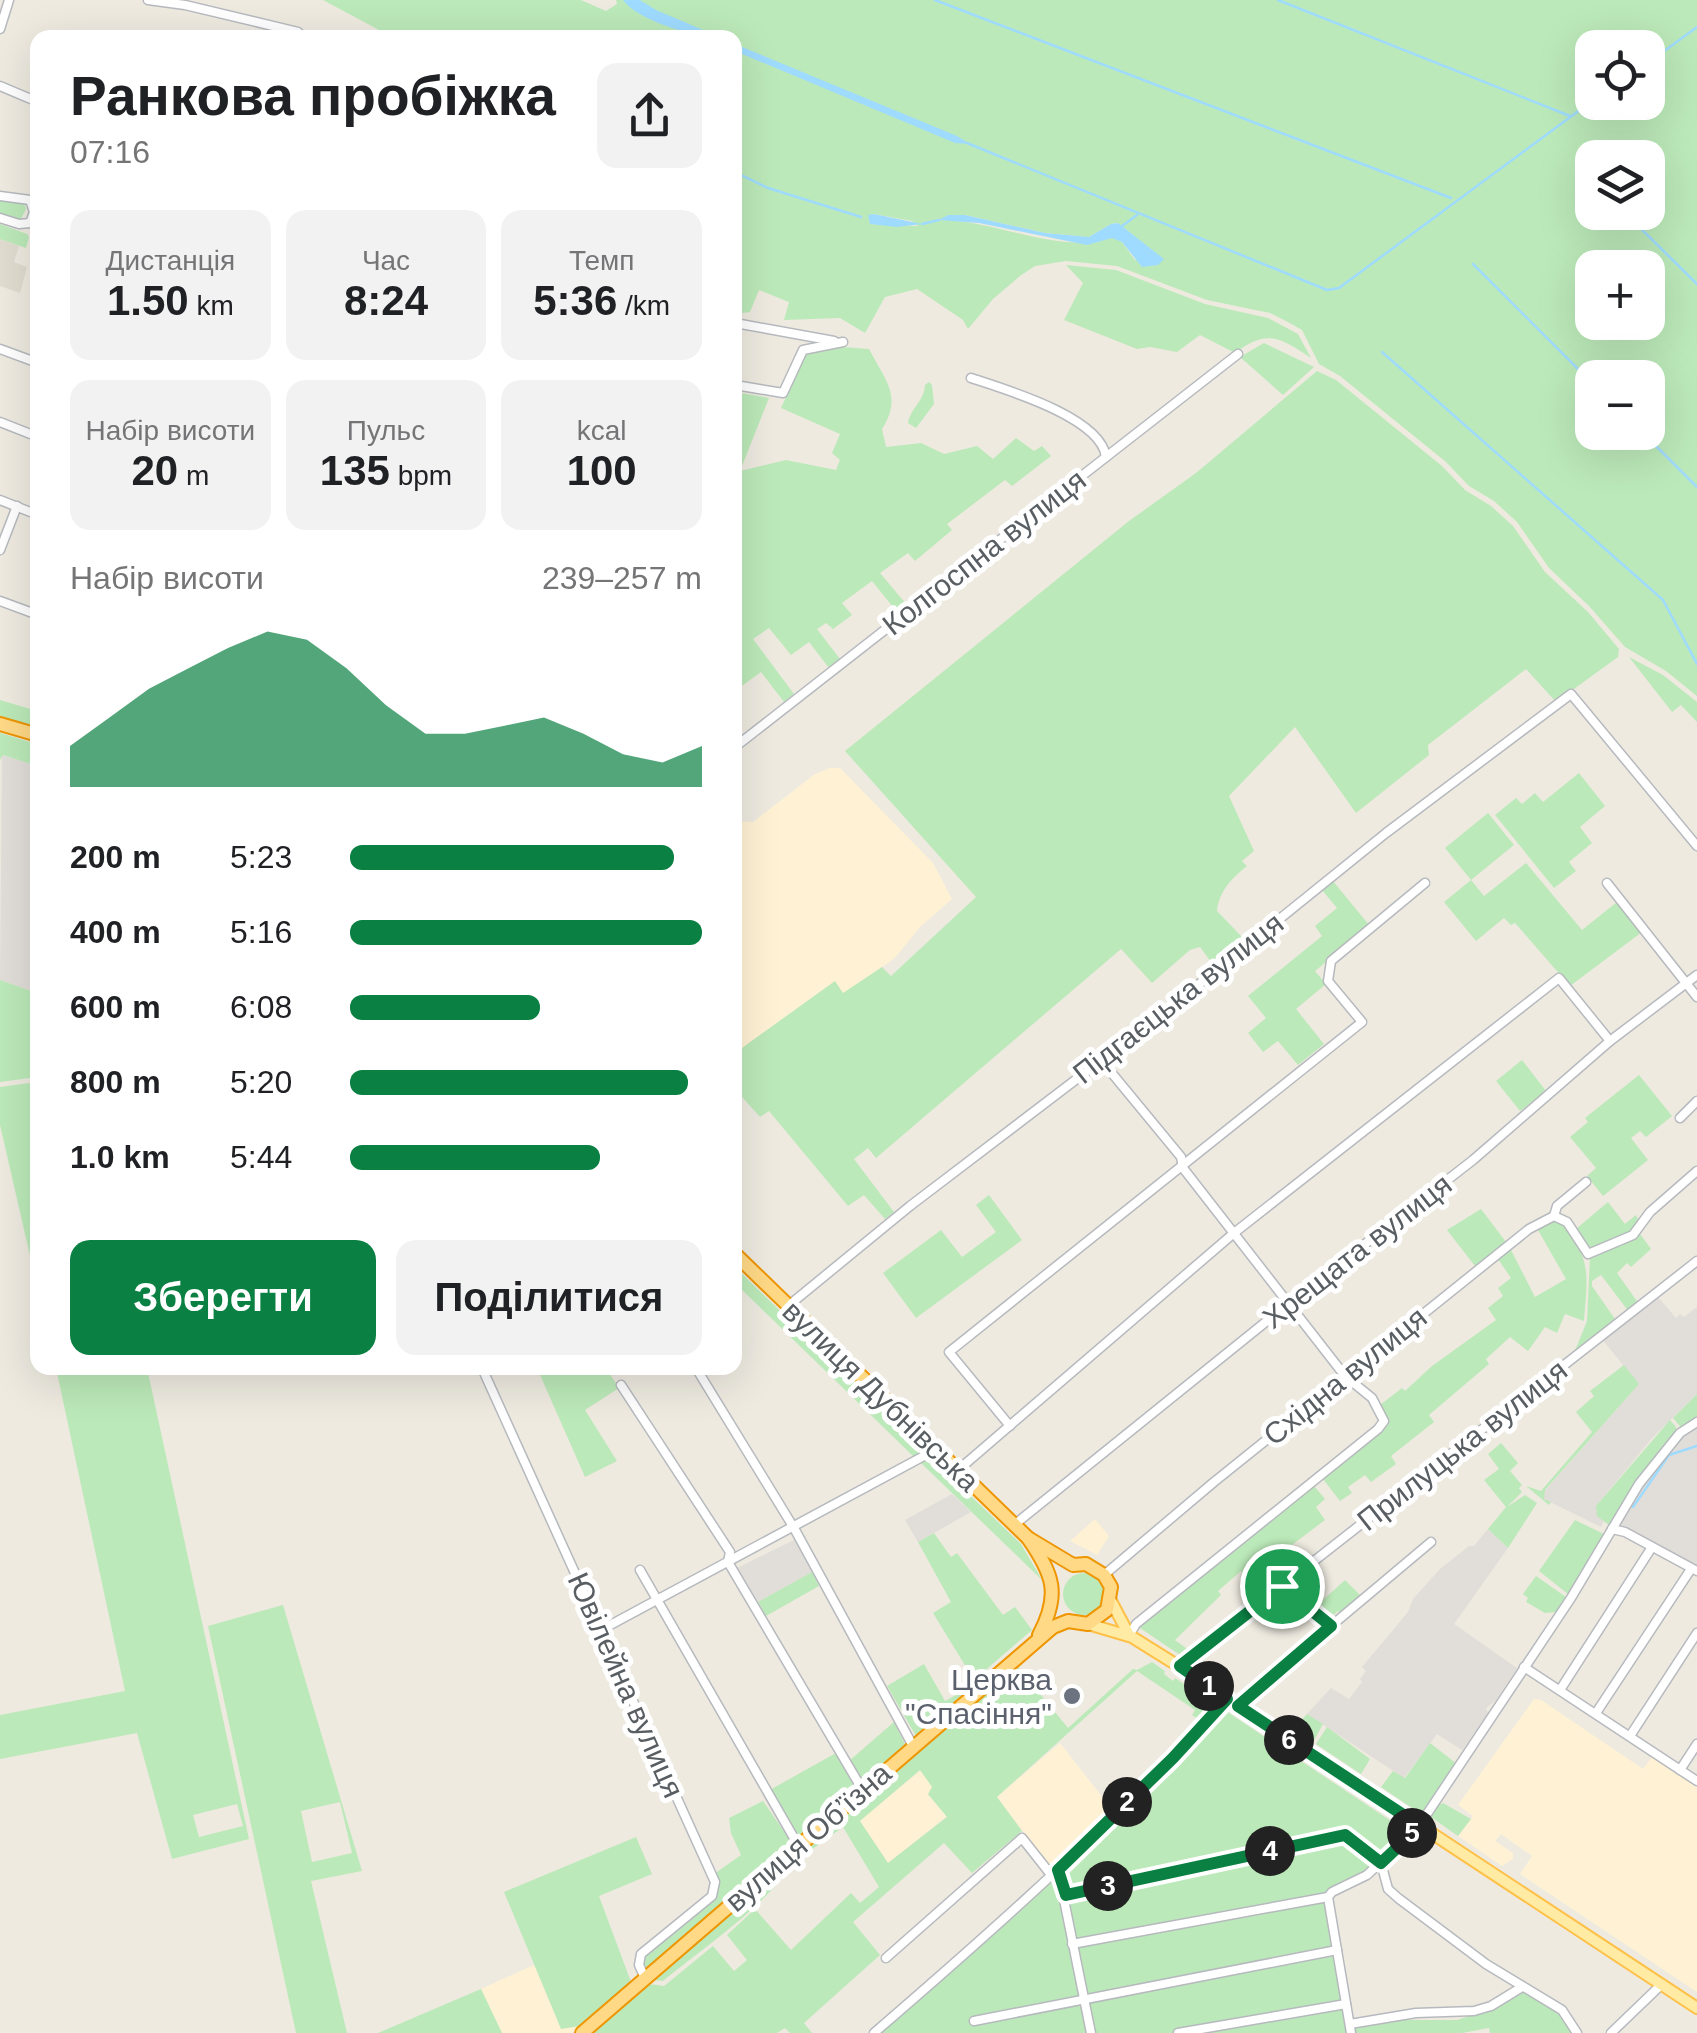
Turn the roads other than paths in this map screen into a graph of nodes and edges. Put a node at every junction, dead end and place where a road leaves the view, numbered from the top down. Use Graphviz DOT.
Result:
graph roads {
  1 [pos="9,0"];
  2 [pos="148,0"];
  3 [pos="0,28"];
  4 [pos="290,30"];
  5 [pos="0,86"];
  6 [pos="30,99"];
  7 [pos="0,196"];
  8 [pos="30,200"];
  9 [pos="0,218"];
  10 [pos="30,223"];
  11 [pos="742,324"];
  12 [pos="0,349"];
  13 [pos="1238,354"];
  14 [pos="30,360"];
  15 [pos="971,378"];
  16 [pos="742,386"];
  17 [pos="0,422"];
  18 [pos="30,433"];
  19 [pos="1106,457"];
  20 [pos="0,500"];
  21 [pos="17,506"];
  22 [pos="30,512"];
  23 [pos="0,550"];
  24 [pos="0,601"];
  25 [pos="30,612"];
  26 [pos="0,724"];
  27 [pos="30,732"];
  28 [pos="742,743"];
  29 [pos="1697,846"];
  30 [pos="1607,883"];
  31 [pos="1425,884"];
  32 [pos="1697,975"];
  33 [pos="1686,983"];
  34 [pos="1697,997"];
  35 [pos="1610,1040"];
  36 [pos="1102,1060"];
  37 [pos="1697,1100"];
  38 [pos="1680,1118"];
  39 [pos="1183,1168"];
  40 [pos="1697,1171"];
  41 [pos="1586,1182"];
  42 [pos="1554,1216"];
  43 [pos="1234,1233"];
  44 [pos="742,1261"];
  45 [pos="1697,1261"];
  46 [pos="1288,1304"];
  47 [pos="788,1306"];
  48 [pos="485,1375"];
  49 [pos="700,1375"];
  50 [pos="1345,1376"];
  51 [pos="621,1385"];
  52 [pos="1697,1422"];
  53 [pos="1010,1426"];
  54 [pos="935,1450"];
  55 [pos="957,1470"];
  56 [pos="1014,1524"];
  57 [pos="794,1528"];
  58 [pos="1612,1529"];
  59 [pos="1028,1538"];
  60 [pos="1432,1542"];
  61 [pos="1652,1547"];
  62 [pos="728,1562"];
  63 [pos="1073,1566"];
  64 [pos="640,1570"];
  65 [pos="1694,1570"];
  66 [pos="1104,1575"];
  67 [pos="1053,1584"];
  68 [pos="1282,1586"];
  69 [pos="1052,1600"];
  70 [pos="657,1601"];
  71 [pos="1111,1601"];
  72 [pos="1068,1621"];
  73 [pos="1088,1624"];
  74 [pos="1331,1626"];
  75 [pos="601,1630"];
  76 [pos="1697,1633"];
  77 [pos="1131,1636"];
  78 [pos="1035,1642"];
  79 [pos="1180,1666"];
  80 [pos="1524,1668"];
  81 [pos="1560,1690"];
  82 [pos="1227,1699"];
  83 [pos="1238,1706"];
  84 [pos="1596,1713"];
  85 [pos="1630,1736"];
  86 [pos="1697,1744"];
  87 [pos="913,1746"];
  88 [pos="1680,1770"];
  89 [pos="1697,1781"];
  90 [pos="862,1788"];
  91 [pos="1420,1826"];
  92 [pos="798,1845"];
  93 [pos="1381,1863"];
  94 [pos="1055,1873"];
  95 [pos="1066,1895"];
  96 [pos="1328,1898"];
  97 [pos="1072,1944"];
  98 [pos="1337,1950"];
  99 [pos="886,1958"];
  100 [pos="645,1978"];
  101 [pos="1662,1984"];
  102 [pos="1522,1987"];
  103 [pos="1085,2000"];
  104 [pos="1346,2004"];
  105 [pos="1697,2008"];
  106 [pos="974,2021"];
  107 [pos="1351,2029"];
  108 [pos="582,2033"];
  109 [pos="874,2033"];
  110 [pos="1091,2033"];
  111 [pos="1178,2033"];
  112 [pos="1577,2033"];
  113 [pos="1611,2033"];
  1 -- 3 [label="street"];
  2 -- 4 [label="street"];
  5 -- 6 [label="street"];
  7 -- 8 [label="street"];
  9 -- 10 [label="street"];
  11 -- 16 [label="street"];
  12 -- 14 [label="street"];
  13 -- 19 [label="street"];
  15 -- 19 [label="street, Колгоспна вулиця"];
  17 -- 18 [label="street"];
  19 -- 28 [label="street, Колгоспна вулиця"];
  20 -- 21 [label="street"];
  21 -- 22 [label="street"];
  21 -- 23 [label="street"];
  24 -- 25 [label="street"];
  26 -- 27 [label="highway"];
  29 -- 36 [label="street, Підгаєцька вулиця"];
  30 -- 33 [label="street"];
  31 -- 39 [label="street"];
  32 -- 33 [label="street, Хрещата вулиця"];
  33 -- 34 [label="street"];
  33 -- 35 [label="street, Хрещата вулиця"];
  35 -- 43 [label="street"];
  35 -- 46 [label="street, Хрещата вулиця"];
  36 -- 39 [label="street"];
  36 -- 47 [label="street, Підгаєцька вулиця"];
  37 -- 38 [label="street"];
  39 -- 43 [label="street"];
  39 -- 53 [label="street"];
  40 -- 42 [label="street"];
  41 -- 42 [label="street, Східна вулиця"];
  42 -- 50 [label="street, Східна вулиця"];
  43 -- 46 [label="street"];
  43 -- 53 [label="street"];
  44 -- 47 [label="highway, вулиця Дубнівська"];
  45 -- 68 [label="street, Прилуцька вулиця"];
  46 -- 50 [label="street"];
  46 -- 56 [label="street, Хрещата вулиця"];
  47 -- 54 [label="highway, вулиця Дубнівська"];
  48 -- 75 [label="street, Ювілейна вулиця"];
  49 -- 57 [label="street"];
  50 -- 66 [label="street, Східна вулиця"];
  50 -- 77 [label="street"];
  51 -- 62 [label="street"];
  52 -- 58 [label="street"];
  53 -- 55 [label="street"];
  54 -- 55 [label="highway, вулиця Дубнівська"];
  54 -- 57 [label="street"];
  55 -- 56 [label="highway, вулиця Дубнівська"];
  56 -- 59 [label="highway, вулиця Дубнівська"];
  57 -- 62 [label="street"];
  57 -- 87 [label="street"];
  58 -- 61 [label="street"];
  58 -- 80 [label="street"];
  59 -- 63 [label="highway"];
  59 -- 67 [label="highway"];
  60 -- 74 [label="street"];
  61 -- 65 [label="street"];
  61 -- 81 [label="street"];
  62 -- 70 [label="street"];
  62 -- 90 [label="street"];
  63 -- 66 [label="highway"];
  63 -- 67 [label="highway"];
  64 -- 70 [label="street"];
  65 -- 84 [label="street"];
  66 -- 71 [label="highway"];
  67 -- 69 [label="highway"];
  68 -- 74 [label="street"];
  68 -- 79 [label="street, Прилуцька вулиця"];
  69 -- 72 [label="highway"];
  69 -- 78 [label="highway"];
  70 -- 75 [label="street"];
  70 -- 92 [label="street"];
  71 -- 73 [label="highway"];
  71 -- 77 [label="main road"];
  72 -- 73 [label="highway"];
  72 -- 78 [label="highway, вулиця Об’їзна"];
  73 -- 77 [label="main road"];
  74 -- 83 [label="street"];
  75 -- 100 [label="street, Ювілейна вулиця"];
  76 -- 85 [label="street"];
  77 -- 79 [label="main road"];
  78 -- 87 [label="highway, вулиця Об’їзна"];
  79 -- 82 [label="main road"];
  80 -- 81 [label="street"];
  80 -- 91 [label="street"];
  81 -- 84 [label="street"];
  82 -- 83 [label="main road"];
  82 -- 94 [label="street"];
  83 -- 91 [label="main road"];
  84 -- 85 [label="street"];
  85 -- 88 [label="street"];
  86 -- 88 [label="street"];
  87 -- 90 [label="highway, вулиця Об’їзна"];
  88 -- 89 [label="street"];
  90 -- 92 [label="highway, вулиця Об’їзна"];
  91 -- 93 [label="street"];
  91 -- 101 [label="main road"];
  92 -- 100 [label="highway, вулиця Об’їзна"];
  93 -- 95 [label="street"];
  93 -- 96 [label="street"];
  93 -- 102 [label="street"];
  94 -- 95 [label="street"];
  94 -- 99 [label="street"];
  94 -- 109 [label="street"];
  95 -- 97 [label="street"];
  96 -- 97 [label="street"];
  96 -- 98 [label="street"];
  97 -- 103 [label="street"];
  98 -- 103 [label="street"];
  98 -- 104 [label="street"];
  100 -- 108 [label="highway, вулиця Об’їзна"];
  101 -- 105 [label="main road"];
  101 -- 113 [label="street"];
  102 -- 107 [label="street"];
  102 -- 112 [label="street"];
  103 -- 106 [label="street"];
  103 -- 110 [label="street"];
  104 -- 107 [label="street"];
  104 -- 111 [label="street"];
}
